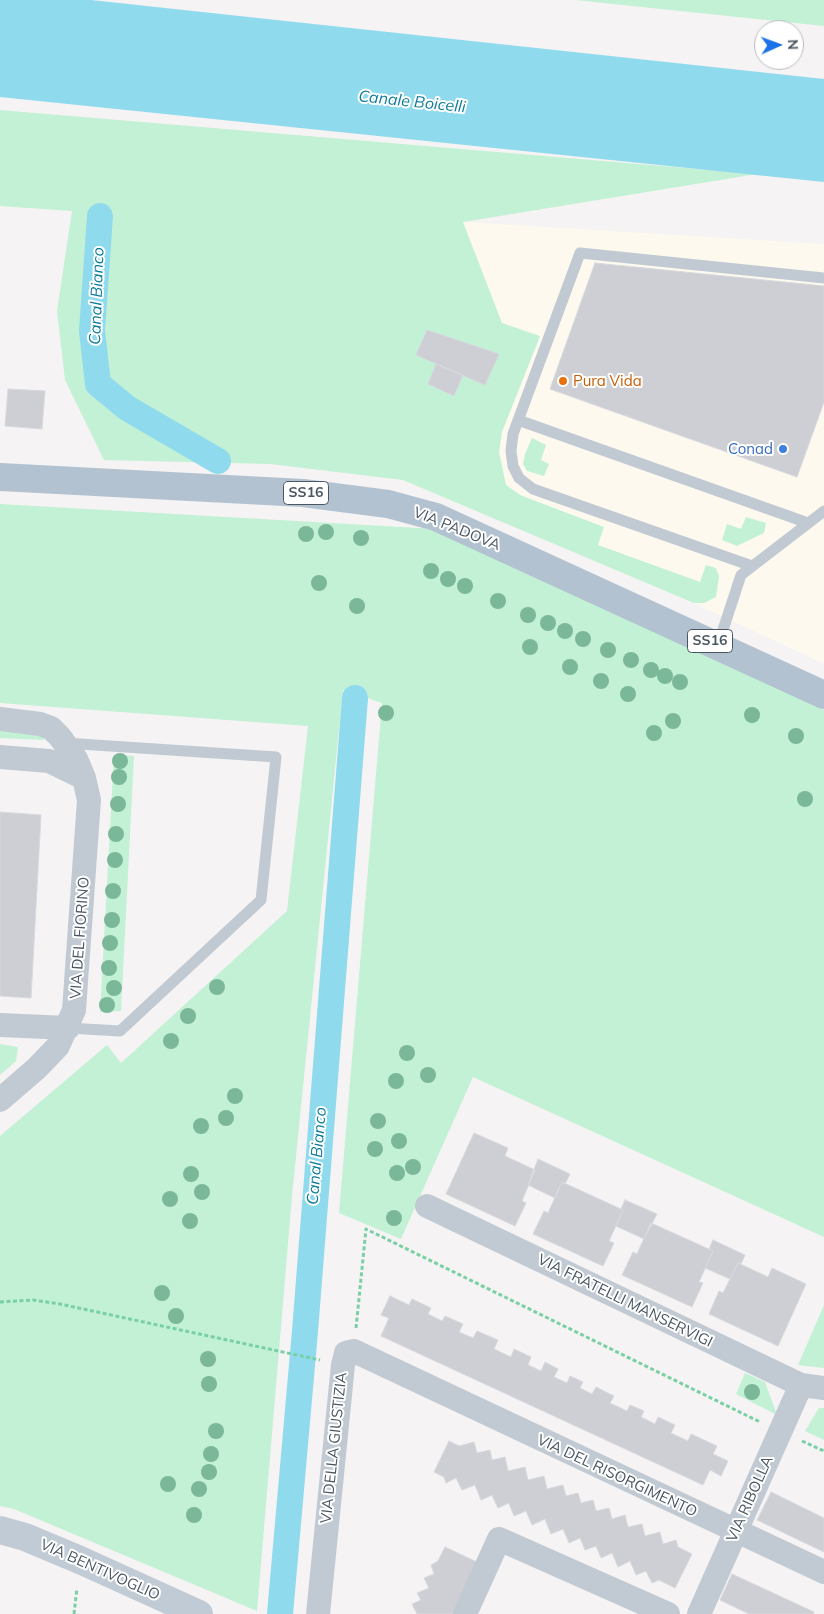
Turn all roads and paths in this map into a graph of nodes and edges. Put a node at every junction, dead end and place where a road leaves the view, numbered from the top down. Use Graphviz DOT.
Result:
graph roads {
  1 [pos="824,278"];
  2 [pos="518,420"];
  3 [pos="0,476"];
  4 [pos="824,511"];
  5 [pos="808,523"];
  6 [pos="752,566"];
  7 [pos="718,645"];
  8 [pos="823,693"];
  9 [pos="0,719"];
  10 [pos="65,743"];
  11 [pos="0,757"];
  12 [pos="75,773"];
  13 [pos="0,1025"];
  14 [pos="68,1028"];
  15 [pos="0,1100"];
  16 [pos="427,1206"];
  17 [pos="0,1302"];
  18 [pos="354,1351"];
  19 [pos="318,1360"];
  20 [pos="410,1379"];
  21 [pos="813,1386"];
  22 [pos="780,1432"];
  23 [pos="824,1451"];
  24 [pos="0,1530"];
  25 [pos="736,1531"];
  26 [pos="824,1572"];
  27 [pos="199,1614"];
  28 [pos="318,1614"];
  29 [pos="465,1614"];
  30 [pos="668,1614"];
  31 [pos="699,1614"];
  1 -- 2 [label="lane"];
  2 -- 5 [label="lane"];
  2 -- 6 [label="lane"];
  3 -- 7 [label="main road, VIA PADOVA / SS16"];
  4 -- 5 [label="lane"];
  5 -- 6 [label="lane"];
  6 -- 7 [label="lane"];
  7 -- 8 [label="main road, VIA PADOVA / SS16"];
  9 -- 10 [label="street, VIA DEL FIORINO"];
  10 -- 12 [label="street, VIA DEL FIORINO"];
  10 -- 14 [label="lane"];
  11 -- 12 [label="street"];
  12 -- 14 [label="street, VIA DEL FIORINO"];
  13 -- 14 [label="street"];
  14 -- 15 [label="street, VIA DEL FIORINO"];
  16 -- 21 [label="street, VIA FRATELLI MANSERVIGI"];
  17 -- 19 [label="path"];
  18 -- 20 [label="street, VIA DELLA GIUSTIZIA"];
  18 -- 22 [label="path"];
  18 -- 28 [label="street, VIA DELLA GIUSTIZIA"];
  20 -- 25 [label="street, VIA DEL RISORGIMENTO"];
  21 -- 22 [label="street, VIA RIBOLLA"];
  22 -- 23 [label="path"];
  22 -- 25 [label="street, VIA RIBOLLA"];
  24 -- 27 [label="street, VIA BENTIVOGLIO"];
  25 -- 26 [label="street, VIA DEL RISORGIMENTO"];
  25 -- 31 [label="street, VIA RIBOLLA"];
  29 -- 30 [label="street"];
}
